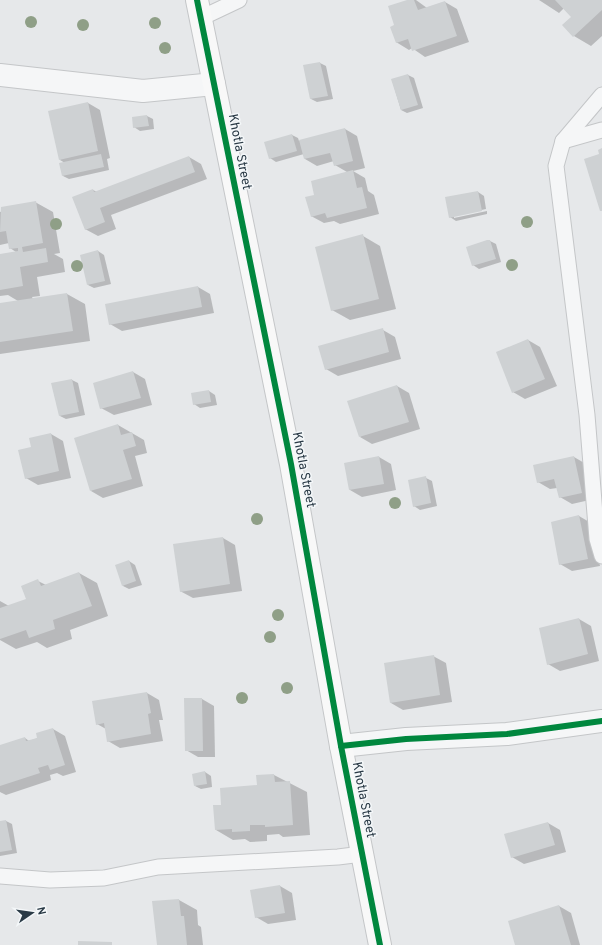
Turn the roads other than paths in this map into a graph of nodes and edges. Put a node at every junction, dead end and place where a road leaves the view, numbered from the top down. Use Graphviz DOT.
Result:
graph roads {
  1 [pos="239,0"];
  2 [pos="199,9"];
  3 [pos="0,75"];
  4 [pos="214,84"];
  5 [pos="602,95"];
  6 [pos="602,130"];
  7 [pos="563,141"];
  8 [pos="602,556"];
  9 [pos="602,722"];
  10 [pos="341,746"];
  11 [pos="362,854"];
  12 [pos="0,876"];
  13 [pos="380,945"];
  1 -- 2 [label="lane"];
  2 -- 4 [label="street, Khotla Street"];
  3 -- 4 [label="street"];
  4 -- 10 [label="street, Khotla Street"];
  5 -- 7 [label="lane"];
  6 -- 7 [label="lane"];
  7 -- 8 [label="lane"];
  9 -- 10 [label="street"];
  10 -- 11 [label="street, Khotla Street"];
  11 -- 12 [label="lane"];
  11 -- 13 [label="street, Khotla Street"];
}
